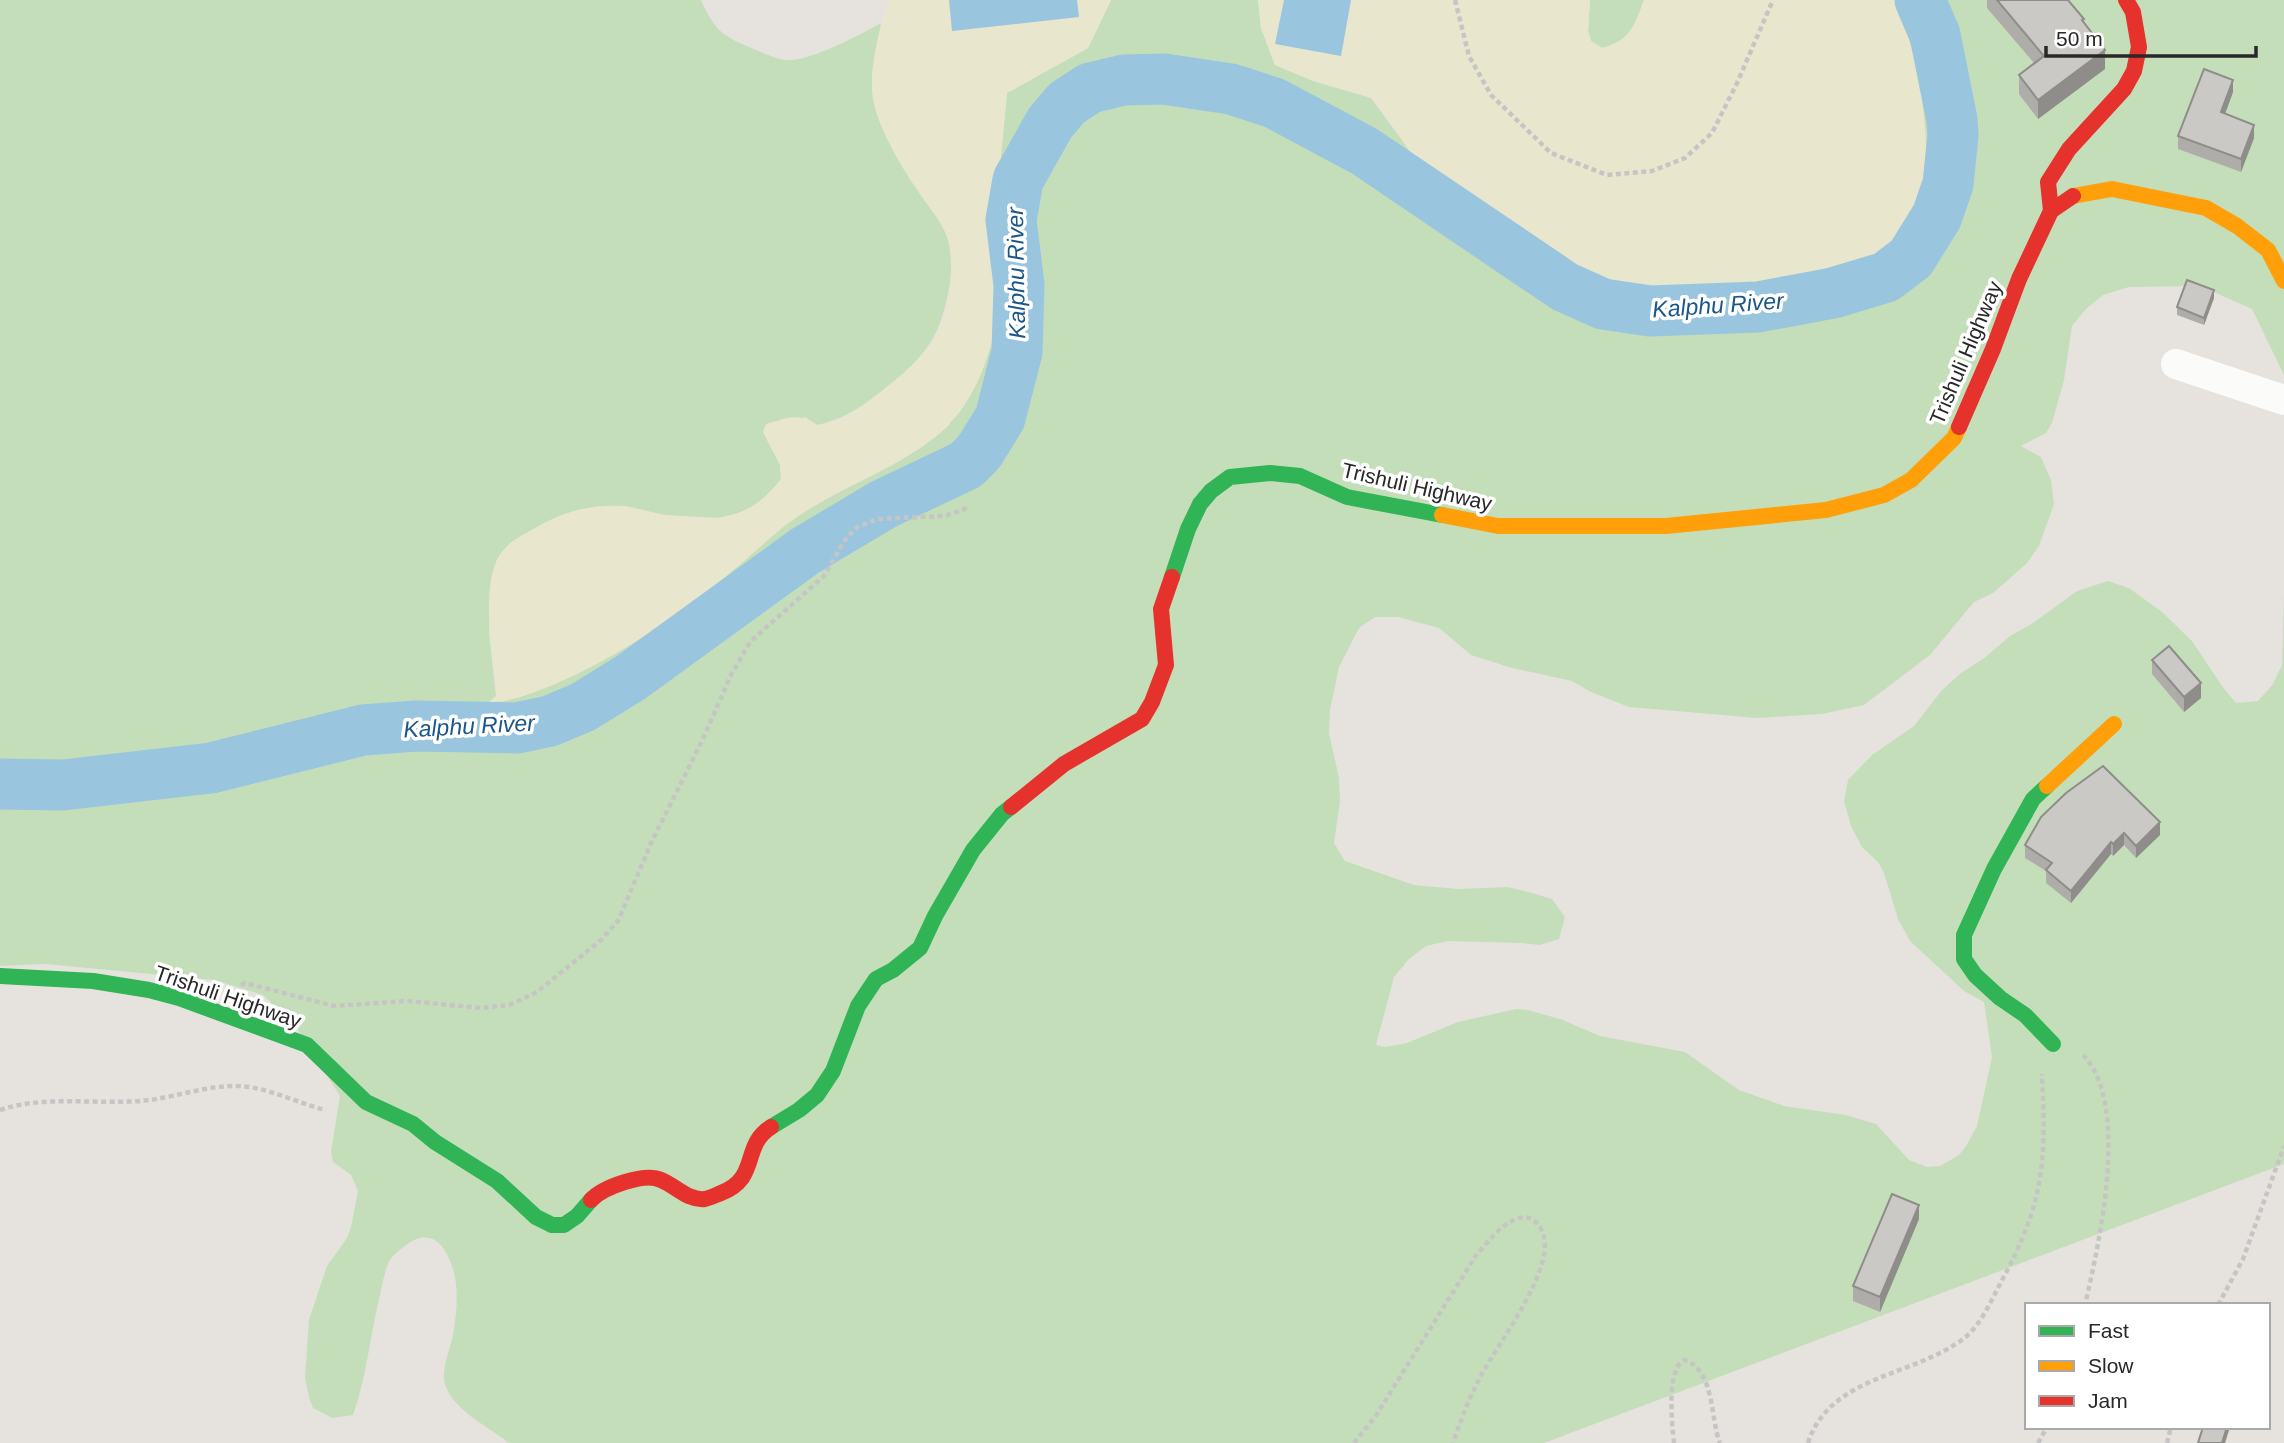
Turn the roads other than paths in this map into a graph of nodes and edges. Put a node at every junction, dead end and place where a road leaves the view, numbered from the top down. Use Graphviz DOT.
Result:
graph roads {
  1 [pos="2126,0"];
  2 [pos="2051,211"];
  3 [pos="2284,281"];
  4 [pos="2176,364"];
  5 [pos="2284,400"];
  6 [pos="2114,724"];
  7 [pos="0,976"];
  8 [pos="2053,1044"];
  1 -- 2 [label="street"];
  2 -- 3 [label="street"];
  2 -- 7 [label="street, Trishuli Highway"];
  4 -- 5 [label="street"];
  6 -- 8 [label="street"];
}
